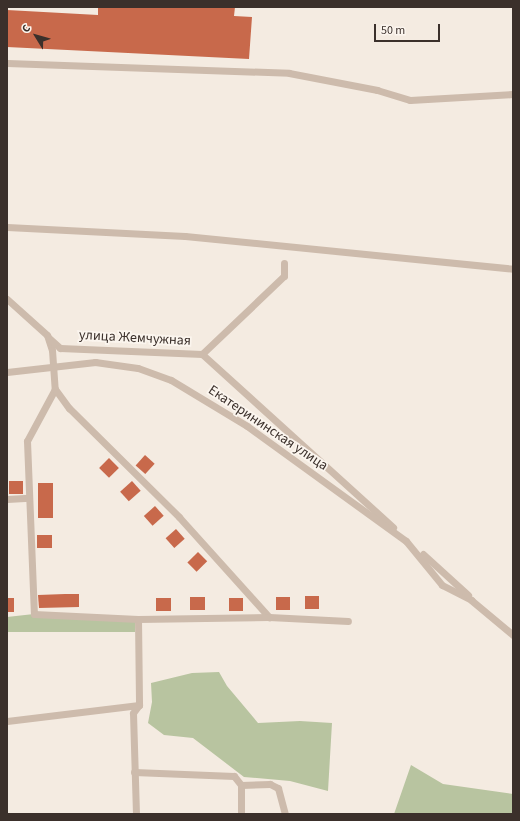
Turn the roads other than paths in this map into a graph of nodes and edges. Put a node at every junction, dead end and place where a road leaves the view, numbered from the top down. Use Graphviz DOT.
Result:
graph roads {
  1 [pos="7,63"];
  2 [pos="513,94"];
  3 [pos="7,227"];
  4 [pos="284,263"];
  5 [pos="513,270"];
  6 [pos="7,299"];
  7 [pos="202,354"];
  8 [pos="53,365"];
  9 [pos="7,372"];
  10 [pos="55,389"];
  11 [pos="29,498"];
  12 [pos="7,499"];
  13 [pos="269,617"];
  14 [pos="138,619"];
  15 [pos="348,621"];
  16 [pos="513,635"];
  17 [pos="139,705"];
  18 [pos="7,721"];
  19 [pos="134,772"];
  20 [pos="240,785"];
  21 [pos="136,814"];
  22 [pos="241,814"];
  23 [pos="286,814"];
  1 -- 2 [label="street"];
  3 -- 5 [label="street"];
  4 -- 7 [label="street, улица Жемчужная"];
  6 -- 7 [label="street, улица Жемчужная"];
  6 -- 8 [label="street"];
  7 -- 16 [label="street, Екатерининская улица"];
  8 -- 9 [label="street, Екатерининская улица"];
  8 -- 10 [label="street"];
  8 -- 16 [label="street, Екатерининская улица"];
  10 -- 11 [label="street"];
  10 -- 13 [label="street"];
  11 -- 12 [label="street"];
  11 -- 14 [label="street"];
  13 -- 14 [label="street"];
  13 -- 15 [label="street"];
  14 -- 17 [label="street"];
  17 -- 18 [label="street"];
  17 -- 19 [label="street"];
  19 -- 20 [label="street"];
  19 -- 21 [label="street"];
  20 -- 22 [label="street"];
  20 -- 23 [label="street"];
}
